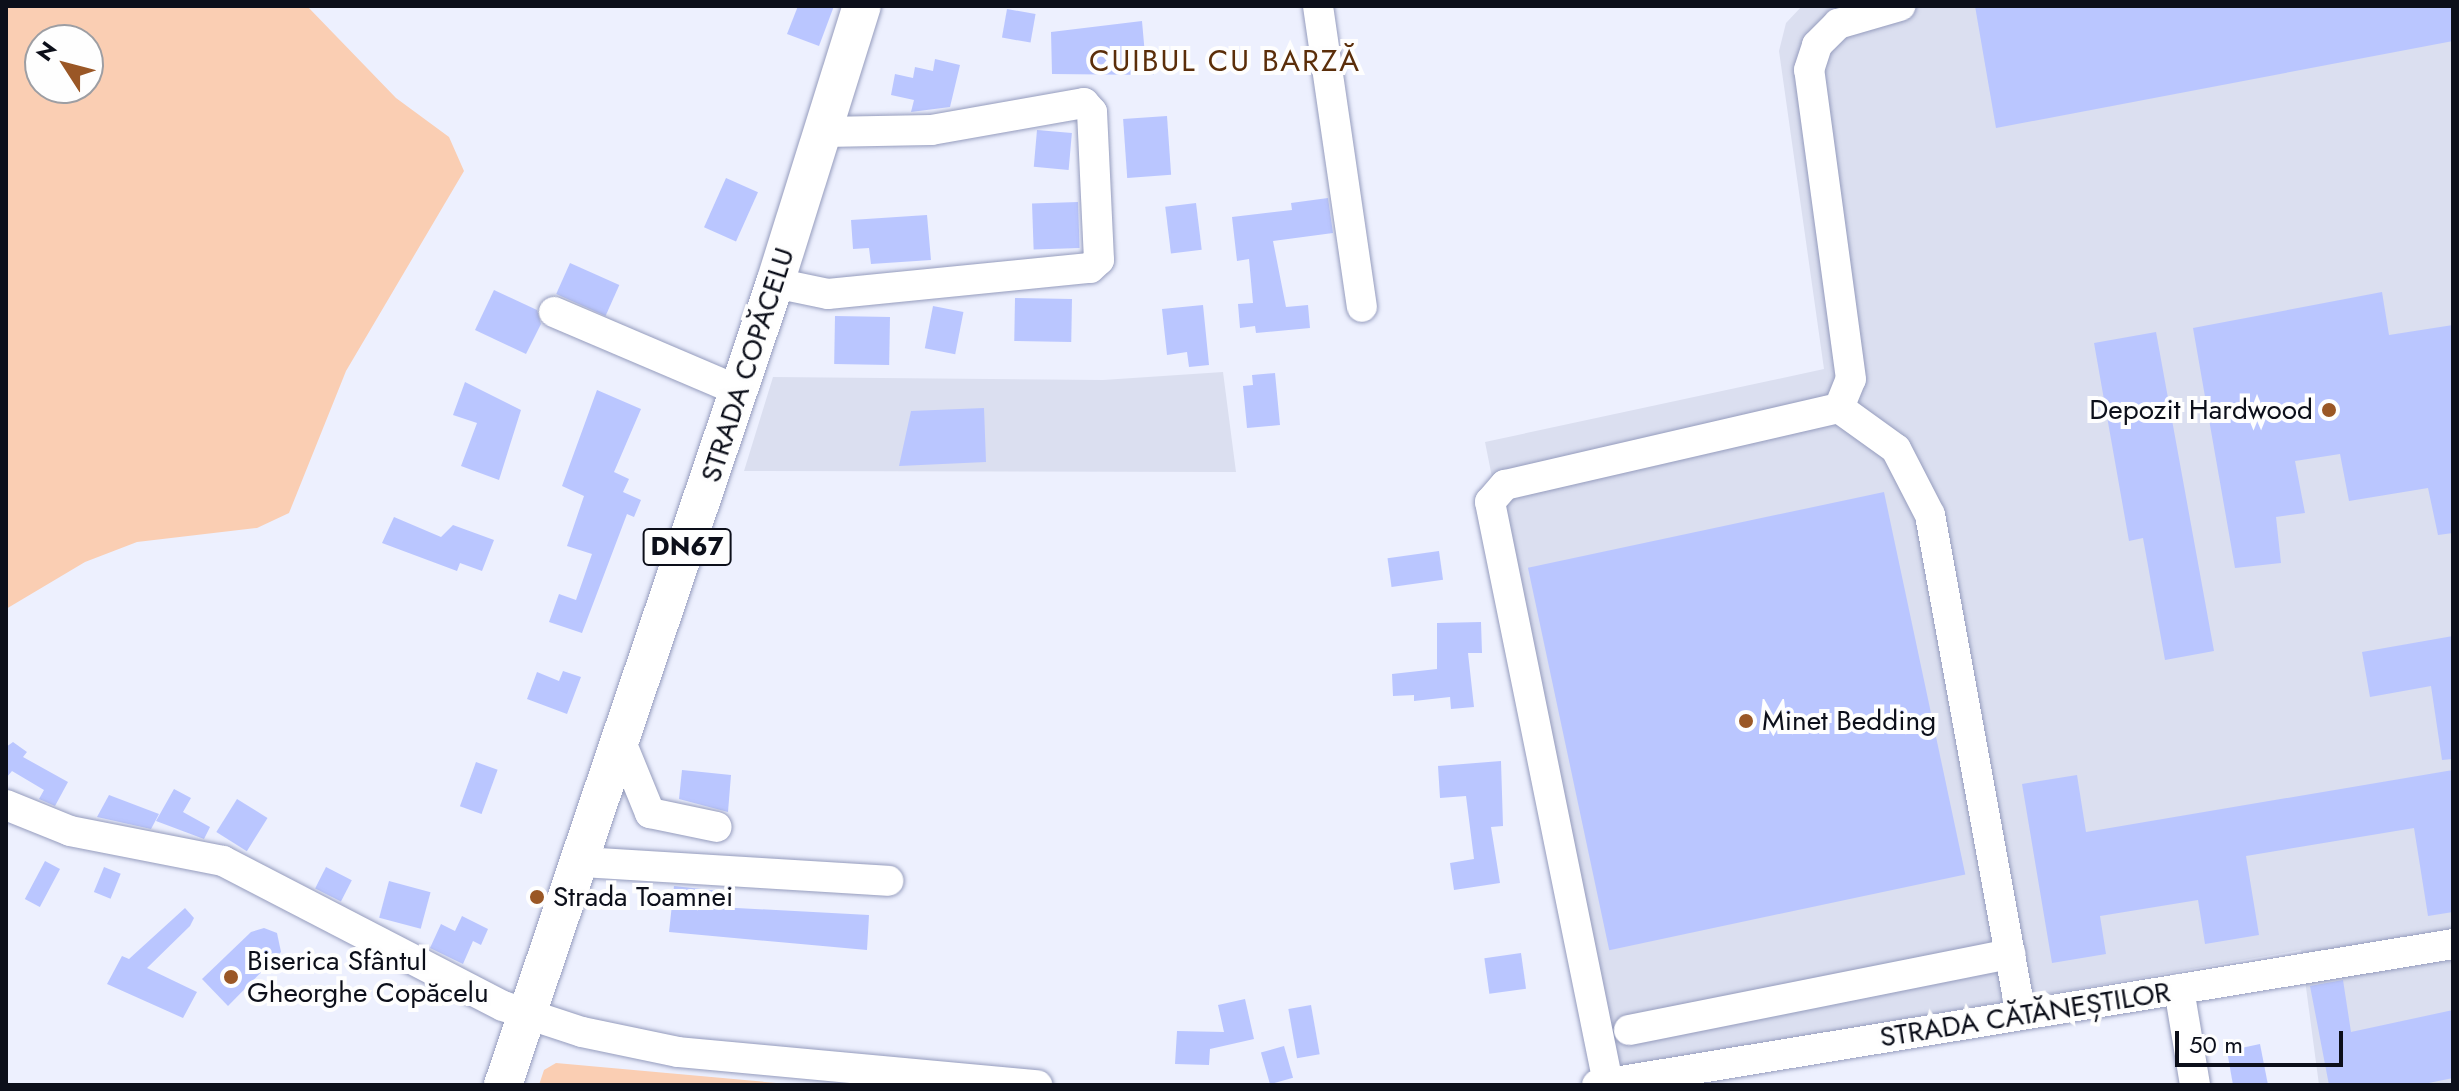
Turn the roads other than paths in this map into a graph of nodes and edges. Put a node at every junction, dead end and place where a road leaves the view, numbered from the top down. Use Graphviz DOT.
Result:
graph roads {
  1 [pos="862,6"];
  2 [pos="1318,6"];
  3 [pos="1900,6"];
  4 [pos="824,132"];
  5 [pos="775,283"];
  6 [pos="1362,307"];
  7 [pos="554,312"];
  8 [pos="739,391"];
  9 [pos="1839,408"];
  10 [pos="621,742"];
  11 [pos="6,805"];
  12 [pos="717,827"];
  13 [pos="581,862"];
  14 [pos="888,881"];
  15 [pos="2453,944"];
  16 [pos="2010,954"];
  17 [pos="2179,989"];
  18 [pos="528,1014"];
  19 [pos="2021,1015"];
  20 [pos="1629,1030"];
  21 [pos="1603,1084"];
  22 [pos="503,1085"];
  23 [pos="1037,1085"];
  24 [pos="2195,1085"];
  1 -- 4 [label="main road, STRADA COPĂCELU / DN67"];
  2 -- 6 [label="street"];
  3 -- 9 [label="street"];
  4 -- 5 [label="main road, STRADA COPĂCELU / DN67"];
  4 -- 5 [label="street"];
  5 -- 8 [label="main road, STRADA COPĂCELU / DN67"];
  7 -- 8 [label="street"];
  8 -- 10 [label="main road, STRADA COPĂCELU / DN67"];
  9 -- 16 [label="street"];
  9 -- 21 [label="street"];
  10 -- 12 [label="street"];
  10 -- 13 [label="main road, STRADA COPĂCELU / DN67"];
  11 -- 18 [label="street"];
  13 -- 14 [label="street"];
  13 -- 18 [label="main road, STRADA COPĂCELU / DN67"];
  15 -- 17 [label="street, STRADA CĂTĂNEȘTILOR"];
  16 -- 19 [label="street"];
  16 -- 20 [label="street"];
  17 -- 19 [label="street, STRADA CĂTĂNEȘTILOR"];
  17 -- 24 [label="street"];
  18 -- 22 [label="main road, STRADA COPĂCELU / DN67"];
  18 -- 23 [label="street"];
  19 -- 21 [label="street, STRADA CĂTĂNEȘTILOR"];
}
